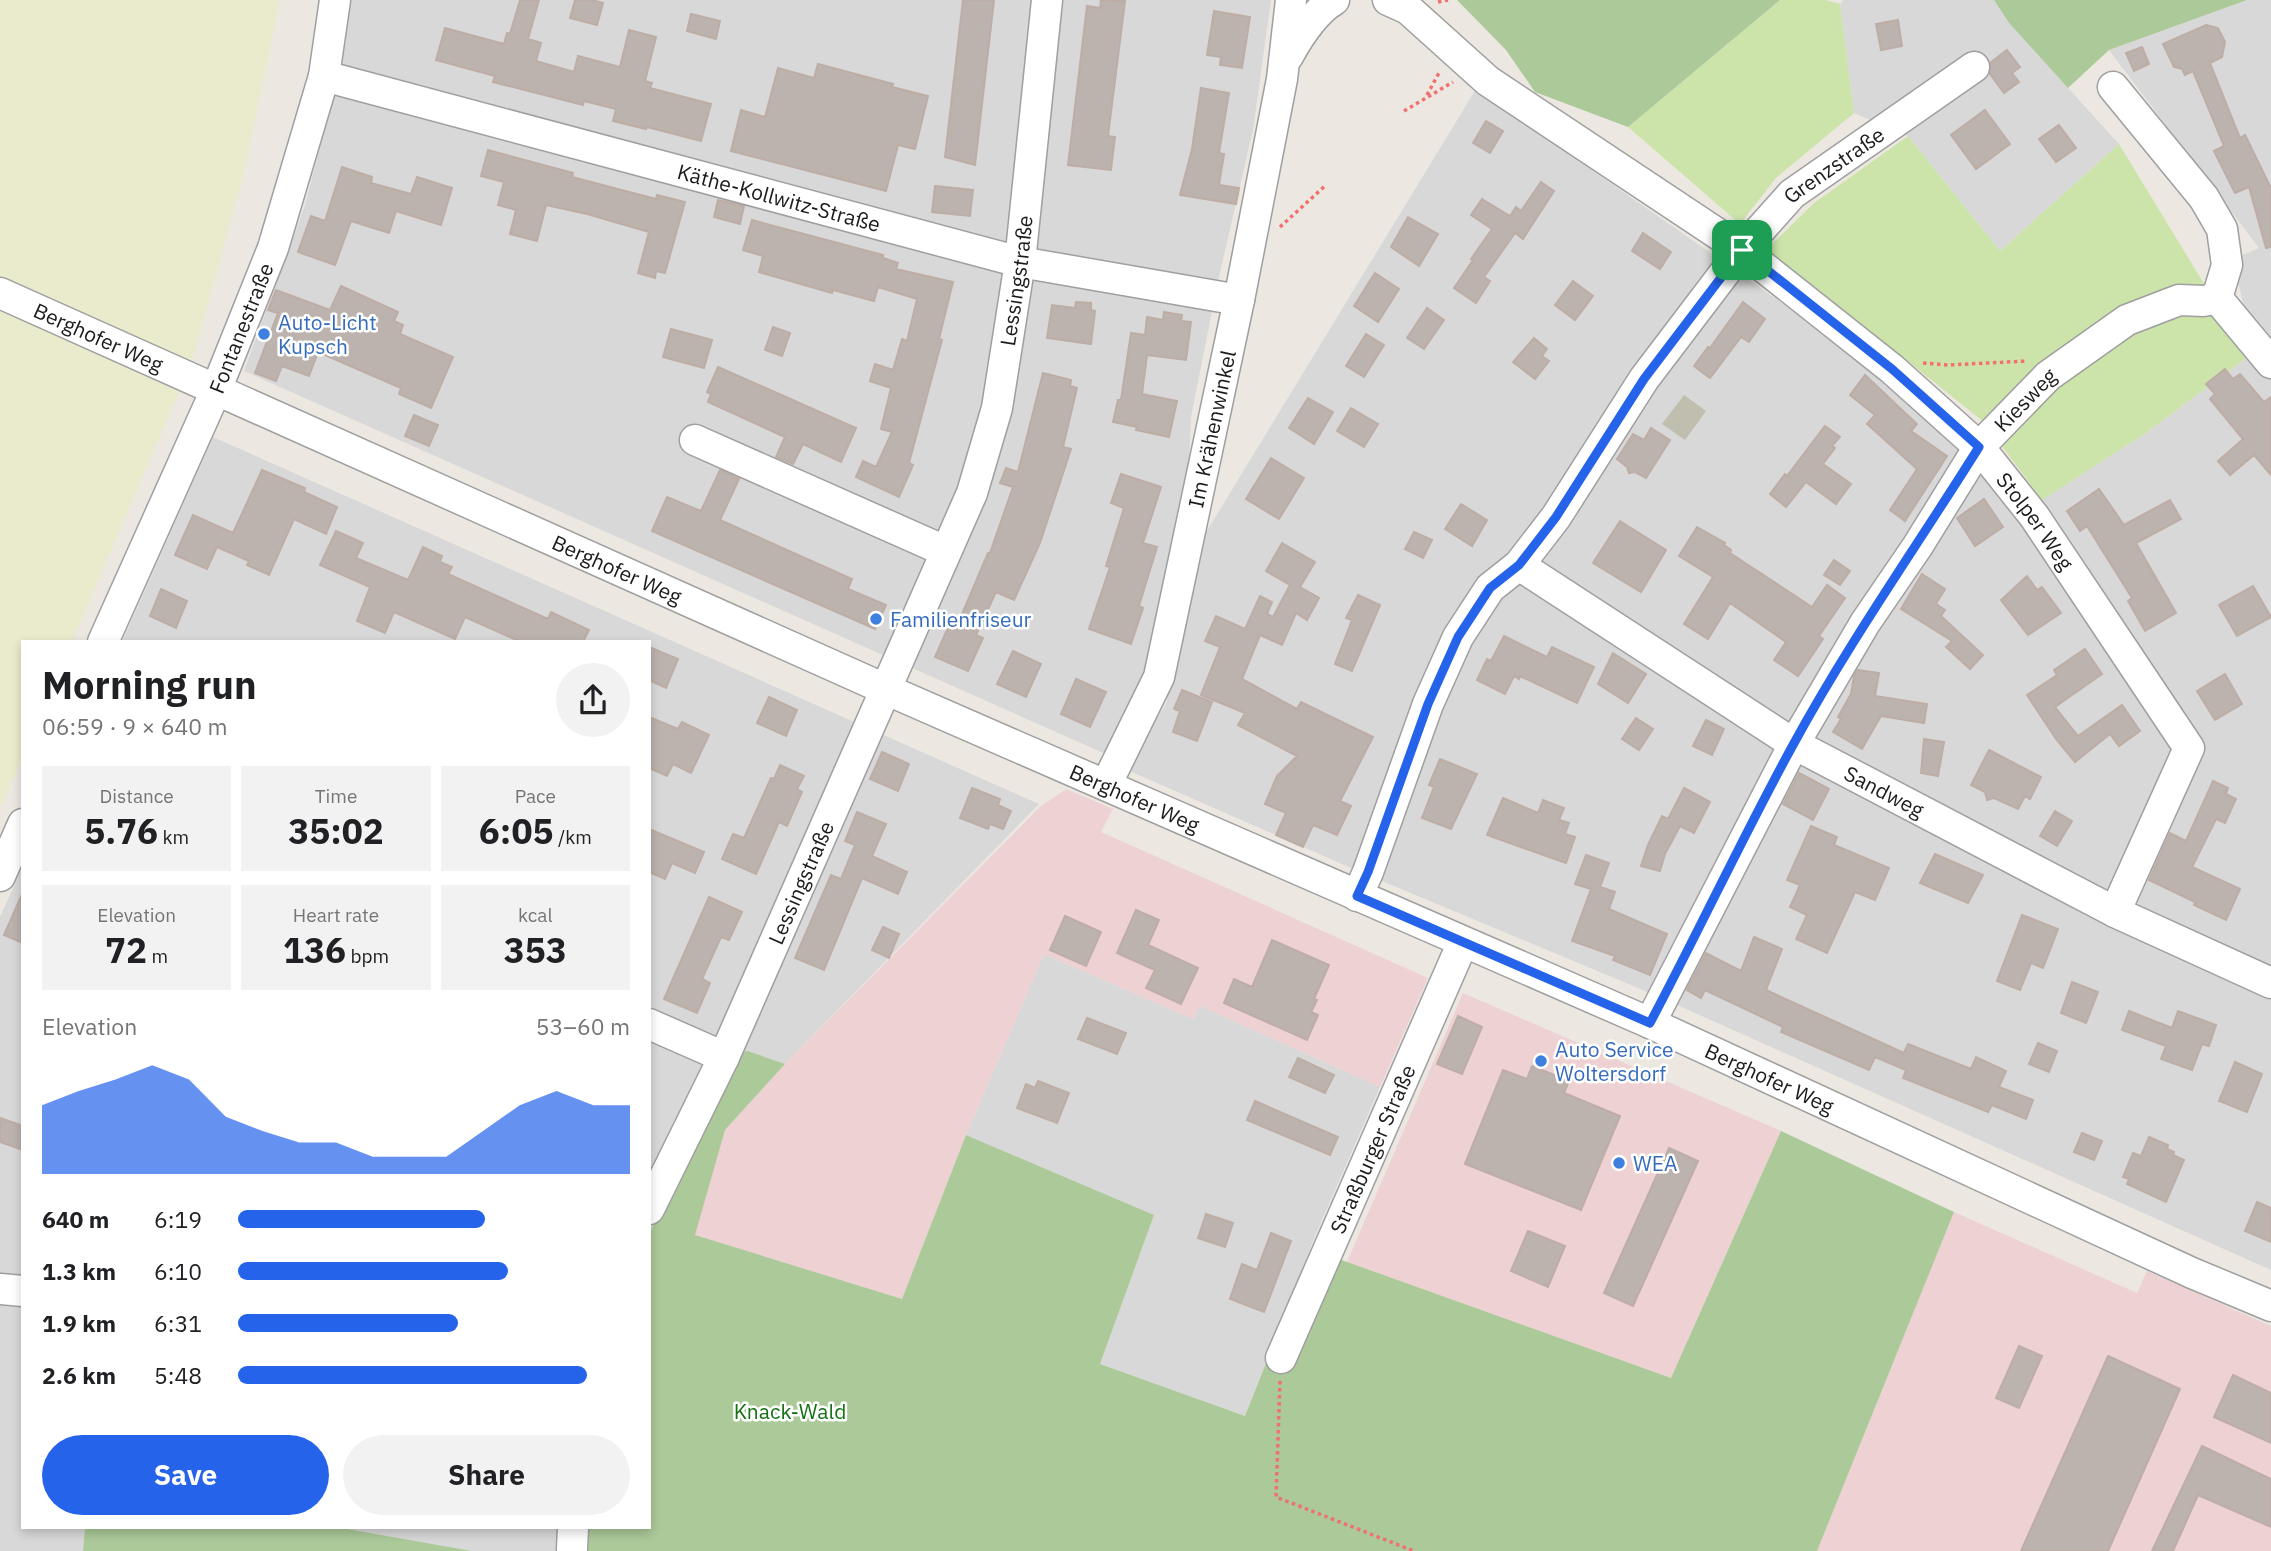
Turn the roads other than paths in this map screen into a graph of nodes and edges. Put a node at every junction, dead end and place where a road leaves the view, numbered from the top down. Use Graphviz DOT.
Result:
graph roads {
  1 [pos="335,0"];
  2 [pos="1048,0"];
  3 [pos="1291,0"];
  4 [pos="1334,0"];
  5 [pos="1398,3"];
  6 [pos="1286,60"];
  7 [pos="1974,67"];
  8 [pos="324,76"];
  9 [pos="2113,87"];
  10 [pos="1742,250"];
  11 [pos="1020,262"];
  12 [pos="0,293"];
  13 [pos="2217,298"];
  14 [pos="1239,300"];
  15 [pos="2271,363"];
  16 [pos="216,390"];
  17 [pos="695,440"];
  18 [pos="1979,447"];
  19 [pos="946,551"];
  20 [pos="1519,565"];
  21 [pos="104,640"];
  22 [pos="886,689"];
  23 [pos="1794,744"];
  24 [pos="1106,785"];
  25 [pos="21,829"];
  26 [pos="0,876"];
  27 [pos="1357,896"];
  28 [pos="2115,912"];
  29 [pos="1463,942"];
  30 [pos="2271,983"];
  31 [pos="1650,1023"];
  32 [pos="651,1025"];
  33 [pos="724,1057"];
  34 [pos="651,1205"];
  35 [pos="0,1289"];
  36 [pos="21,1291"];
  37 [pos="2271,1306"];
  38 [pos="1281,1358"];
  1 -- 8 [label="street, Fontanestraße"];
  2 -- 11 [label="street, Lessingstraße"];
  3 -- 6 [label="street, Im Krähenwinkel"];
  4 -- 6 [label="street, Im Krähenwinkel"];
  5 -- 10 [label="street, Stolper Weg"];
  6 -- 14 [label="street, Im Krähenwinkel"];
  7 -- 10 [label="street, Grenzstraße"];
  8 -- 11 [label="street, Käthe-Kollwitz-Straße"];
  8 -- 16 [label="street, Fontanestraße"];
  9 -- 13 [label="street"];
  10 -- 18 [label="street, Stolper Weg"];
  10 -- 20 [label="street, Grenzstraße"];
  11 -- 14 [label="street, Käthe-Kollwitz-Straße"];
  11 -- 19 [label="street, Lessingstraße"];
  12 -- 16 [label="street, Berghofer Weg"];
  13 -- 15 [label="street"];
  13 -- 18 [label="street, Kiesweg"];
  14 -- 24 [label="street, Im Krähenwinkel"];
  16 -- 21 [label="street, Fontanestraße"];
  16 -- 22 [label="street, Berghofer Weg"];
  17 -- 19 [label="street"];
  18 -- 23 [label="street, Kiesweg"];
  18 -- 28 [label="street, Stolper Weg"];
  19 -- 22 [label="street, Lessingstraße"];
  20 -- 23 [label="street, Sandweg"];
  20 -- 27 [label="street, Grenzstraße"];
  22 -- 24 [label="street, Berghofer Weg"];
  22 -- 33 [label="street, Lessingstraße"];
  23 -- 28 [label="street, Sandweg"];
  23 -- 31 [label="street, Kiesweg"];
  24 -- 27 [label="street, Berghofer Weg"];
  25 -- 26 [label="street"];
  27 -- 29 [label="street, Berghofer Weg"];
  28 -- 30 [label="street, Sandweg"];
  29 -- 31 [label="street, Berghofer Weg"];
  29 -- 38 [label="street, Straßburger Straße"];
  31 -- 37 [label="street, Berghofer Weg"];
  32 -- 33 [label="street"];
  33 -- 34 [label="street, Lessingstraße"];
  35 -- 36 [label="street"];
}
